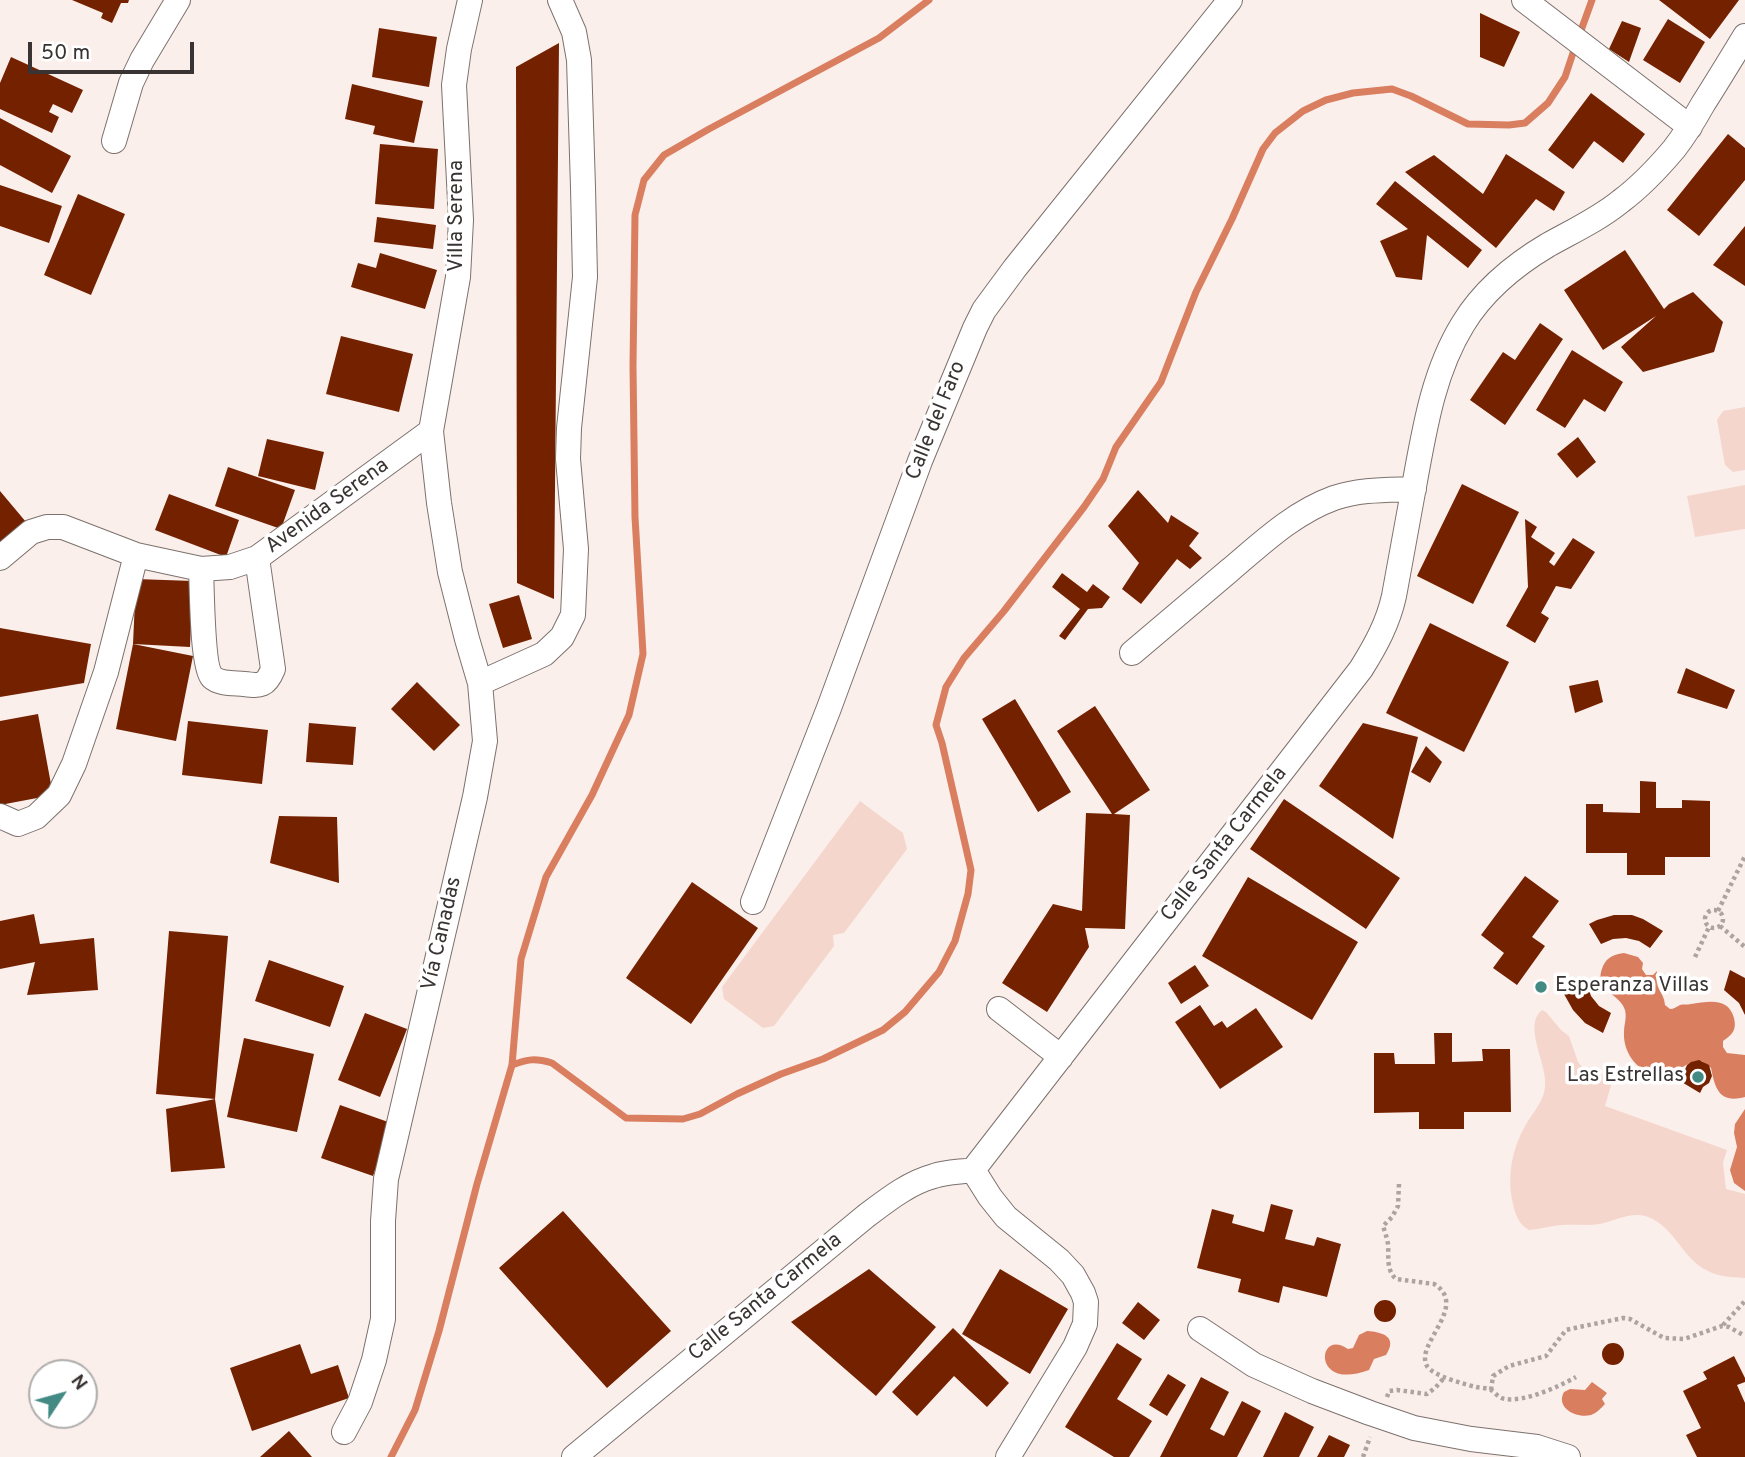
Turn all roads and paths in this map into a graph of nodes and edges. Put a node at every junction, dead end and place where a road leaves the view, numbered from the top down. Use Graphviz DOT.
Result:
graph roads {
  1 [pos="178,0"];
  2 [pos="470,0"];
  3 [pos="560,0"];
  4 [pos="1230,0"];
  5 [pos="1524,0"];
  6 [pos="1745,36"];
  7 [pos="1690,127"];
  8 [pos="114,141"];
  9 [pos="432,431"];
  10 [pos="1413,489"];
  11 [pos="136,555"];
  12 [pos="0,558"];
  13 [pos="257,558"];
  14 [pos="201,569"];
  15 [pos="1132,653"];
  16 [pos="480,683"];
  17 [pos="0,816"];
  18 [pos="1745,856"];
  19 [pos="753,902"];
  20 [pos="1718,911"];
  21 [pos="1720,926"];
  22 [pos="1709,928"];
  23 [pos="1745,947"];
  24 [pos="1695,957"];
  25 [pos="999,1010"];
  26 [pos="1061,1056"];
  27 [pos="973,1170"];
  28 [pos="1399,1184"];
  29 [pos="1745,1301"];
  30 [pos="1722,1326"];
  31 [pos="1200,1329"];
  32 [pos="1745,1336"];
  33 [pos="1445,1377"];
  34 [pos="1576,1377"];
  35 [pos="1491,1390"];
  36 [pos="1378,1416"];
  37 [pos="344,1432"];
  38 [pos="574,1457"];
  39 [pos="1008,1457"];
  40 [pos="1568,1457"];
  1 -- 8 [label="street"];
  2 -- 9 [label="street, Villa Serena"];
  3 -- 16 [label="street"];
  4 -- 19 [label="street, Calle del Faro"];
  5 -- 7 [label="street"];
  6 -- 7 [label="street, Calle Santa Carmela"];
  7 -- 10 [label="street, Calle Santa Carmela"];
  9 -- 13 [label="street, Avenida Serena"];
  9 -- 16 [label="street, Vía Canadas"];
  10 -- 15 [label="street"];
  10 -- 26 [label="street, Calle Santa Carmela"];
  11 -- 12 [label="street, Avenida Serena"];
  11 -- 14 [label="street, Avenida Serena"];
  11 -- 17 [label="street"];
  13 -- 14 [label="street, Avenida Serena"];
  13 -- 14 [label="street"];
  16 -- 37 [label="street, Vía Canadas"];
  18 -- 20 [label="path"];
  20 -- 21 [label="path"];
  20 -- 22 [label="path"];
  21 -- 22 [label="path"];
  21 -- 23 [label="path"];
  22 -- 24 [label="path"];
  25 -- 26 [label="street"];
  26 -- 27 [label="street, Calle Santa Carmela"];
  27 -- 38 [label="street, Calle Santa Carmela"];
  27 -- 39 [label="street"];
  28 -- 33 [label="path"];
  29 -- 30 [label="path"];
  30 -- 32 [label="path"];
  30 -- 35 [label="path"];
  31 -- 36 [label="street"];
  33 -- 35 [label="path"];
  33 -- 36 [label="path"];
  34 -- 35 [label="path"];
  36 -- 40 [label="street"];
}
